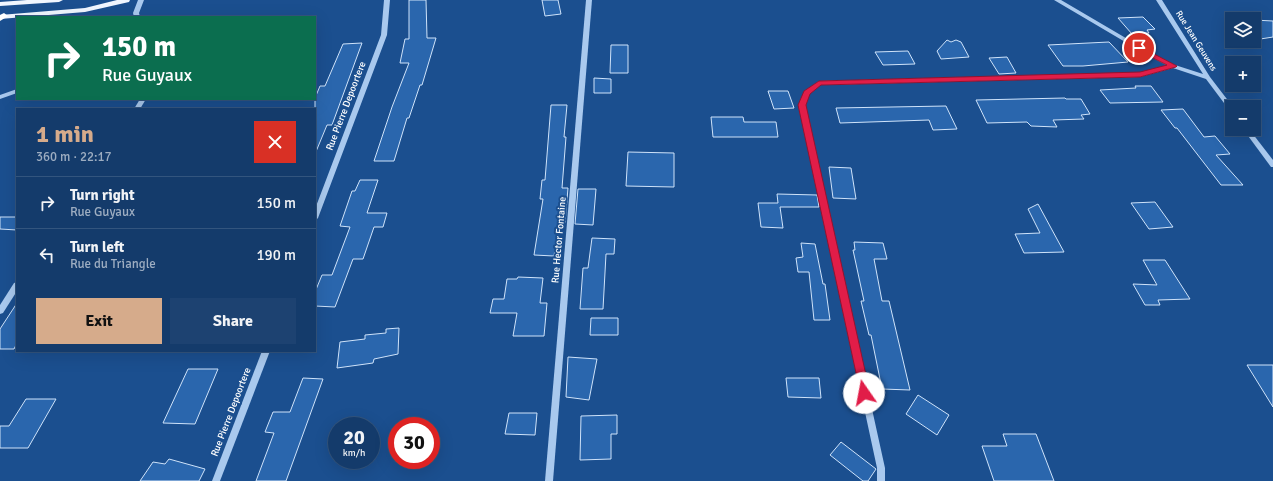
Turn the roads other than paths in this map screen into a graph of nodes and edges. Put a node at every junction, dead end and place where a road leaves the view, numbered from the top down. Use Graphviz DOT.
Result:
graph roads {
  1 [pos="59,0"];
  2 [pos="106,0"];
  3 [pos="126,0"];
  4 [pos="130,0"];
  5 [pos="141,0"];
  6 [pos="387,0"];
  7 [pos="589,0"];
  8 [pos="1057,0"];
  9 [pos="1159,0"];
  10 [pos="0,4"];
  11 [pos="137,16"];
  12 [pos="1,17"];
  13 [pos="1173,66"];
  14 [pos="1208,78"];
  15 [pos="16,91"];
  16 [pos="0,97"];
  17 [pos="1225,101"];
  18 [pos="1251,136"];
  19 [pos="1273,165"];
  20 [pos="316,215"];
  21 [pos="16,287"];
  22 [pos="0,310"];
  23 [pos="266,352"];
  24 [pos="216,481"];
  25 [pos="549,481"];
  26 [pos="881,481"];
  1 -- 10 [label="main road"];
  2 -- 3 [label="main road"];
  3 -- 4 [label="main road"];
  3 -- 12 [label="main road"];
  5 -- 11 [label="street"];
  6 -- 20 [label="street, Rue Pierre Depoortere"];
  7 -- 25 [label="street, Rue Hector Fontaine"];
  8 -- 13 [label="street"];
  9 -- 14 [label="street, Rue Jean Geuvens"];
  13 -- 14 [label="street"];
  13 -- 26 [label="street"];
  14 -- 17 [label="street, Rue Jean Geuvens"];
  15 -- 16 [label="street"];
  18 -- 19 [label="street"];
  21 -- 22 [label="street"];
  23 -- 24 [label="street, Rue Pierre Depoortere"];
}
